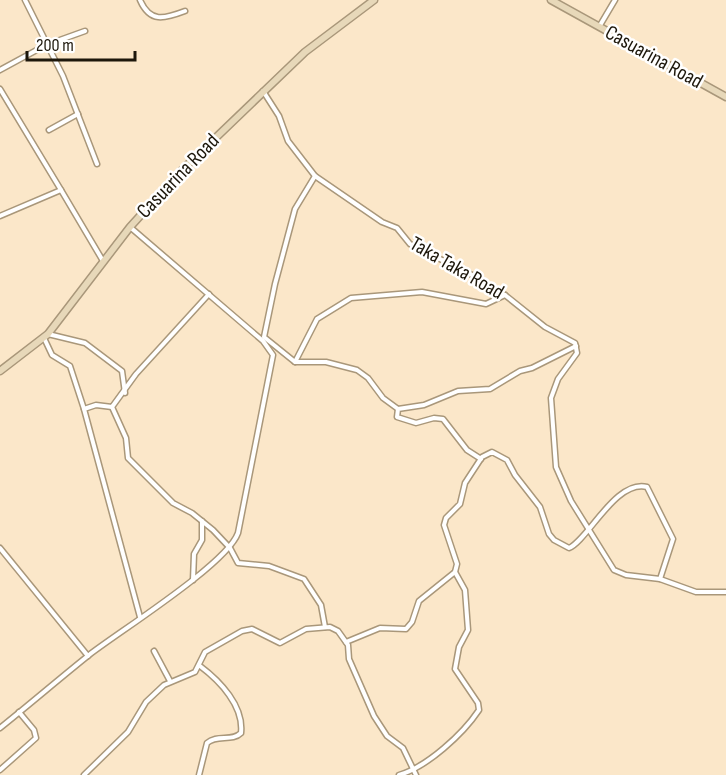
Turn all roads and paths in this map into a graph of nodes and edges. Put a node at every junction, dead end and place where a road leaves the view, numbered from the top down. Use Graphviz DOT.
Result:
graph roads {
  1 [pos="25,0"];
  2 [pos="140,0"];
  3 [pos="374,0"];
  4 [pos="551,0"];
  5 [pos="615,0"];
  6 [pos="365,2"];
  7 [pos="185,11"];
  8 [pos="599,27"];
  9 [pos="85,31"];
  10 [pos="46,45"];
  11 [pos="0,70"];
  12 [pos="0,89"];
  13 [pos="262,90"];
  14 [pos="726,97"];
  15 [pos="78,114"];
  16 [pos="49,130"];
  17 [pos="97,165"];
  18 [pos="315,176"];
  19 [pos="61,190"];
  20 [pos="0,216"];
  21 [pos="130,227"];
  22 [pos="103,261"];
  23 [pos="209,294"];
  24 [pos="505,295"];
  25 [pos="46,336"];
  26 [pos="264,337"];
  27 [pos="267,344"];
  28 [pos="576,346"];
  29 [pos="295,362"];
  30 [pos="0,371"];
  31 [pos="125,393"];
  32 [pos="112,407"];
  33 [pos="84,409"];
  34 [pos="398,409"];
  35 [pos="481,459"];
  36 [pos="202,521"];
  37 [pos="588,527"];
  38 [pos="0,548"];
  39 [pos="230,548"];
  40 [pos="455,572"];
  41 [pos="660,579"];
  42 [pos="192,580"];
  43 [pos="726,592"];
  44 [pos="140,617"];
  45 [pos="325,627"];
  46 [pos="346,642"];
  47 [pos="154,651"];
  48 [pos="88,656"];
  49 [pos="200,666"];
  50 [pos="170,681"];
  51 [pos="19,712"];
  52 [pos="0,728"];
  53 [pos="0,770"];
  54 [pos="415,773"];
  55 [pos="84,775"];
  56 [pos="199,775"];
  57 [pos="399,775"];
  1 -- 10 [label="street"];
  2 -- 7 [label="street"];
  3 -- 6 [label="street, Casuarina Road"];
  4 -- 8 [label="street, Casuarina Road"];
  5 -- 8 [label="street"];
  6 -- 13 [label="street, Casuarina Road"];
  8 -- 14 [label="street, Casuarina Road"];
  9 -- 10 [label="street"];
  10 -- 11 [label="street"];
  10 -- 15 [label="street"];
  12 -- 19 [label="street"];
  13 -- 18 [label="street, Taka Taka Road"];
  13 -- 21 [label="street, Casuarina Road"];
  15 -- 16 [label="street"];
  15 -- 17 [label="street"];
  18 -- 24 [label="street, Taka Taka Road"];
  18 -- 26 [label="street"];
  19 -- 20 [label="street"];
  19 -- 22 [label="street"];
  21 -- 22 [label="street, Casuarina Road"];
  21 -- 23 [label="street"];
  22 -- 25 [label="street, Casuarina Road"];
  23 -- 27 [label="street"];
  23 -- 31 [label="street"];
  24 -- 28 [label="street, Taka Taka Road"];
  24 -- 29 [label="street"];
  25 -- 30 [label="street, Casuarina Road"];
  25 -- 31 [label="street"];
  25 -- 33 [label="street"];
  26 -- 27 [label="street"];
  26 -- 29 [label="street"];
  27 -- 39 [label="street"];
  28 -- 34 [label="street"];
  28 -- 37 [label="street"];
  29 -- 34 [label="street"];
  31 -- 32 [label="street"];
  32 -- 33 [label="street"];
  32 -- 36 [label="street"];
  33 -- 44 [label="street"];
  34 -- 35 [label="street"];
  35 -- 37 [label="street"];
  35 -- 40 [label="street"];
  36 -- 39 [label="street"];
  36 -- 42 [label="street"];
  37 -- 41 [label="street"];
  37 -- 41 [label="street"];
  38 -- 48 [label="street"];
  39 -- 42 [label="street"];
  39 -- 45 [label="street"];
  40 -- 46 [label="street"];
  40 -- 54 [label="street"];
  41 -- 43 [label="street"];
  42 -- 44 [label="street"];
  44 -- 48 [label="street"];
  45 -- 46 [label="street"];
  45 -- 49 [label="street"];
  46 -- 54 [label="street"];
  47 -- 50 [label="street"];
  48 -- 51 [label="street"];
  49 -- 50 [label="street"];
  49 -- 56 [label="street"];
  50 -- 55 [label="street"];
  51 -- 52 [label="street"];
  51 -- 53 [label="street"];
  54 -- 57 [label="street"];
}
